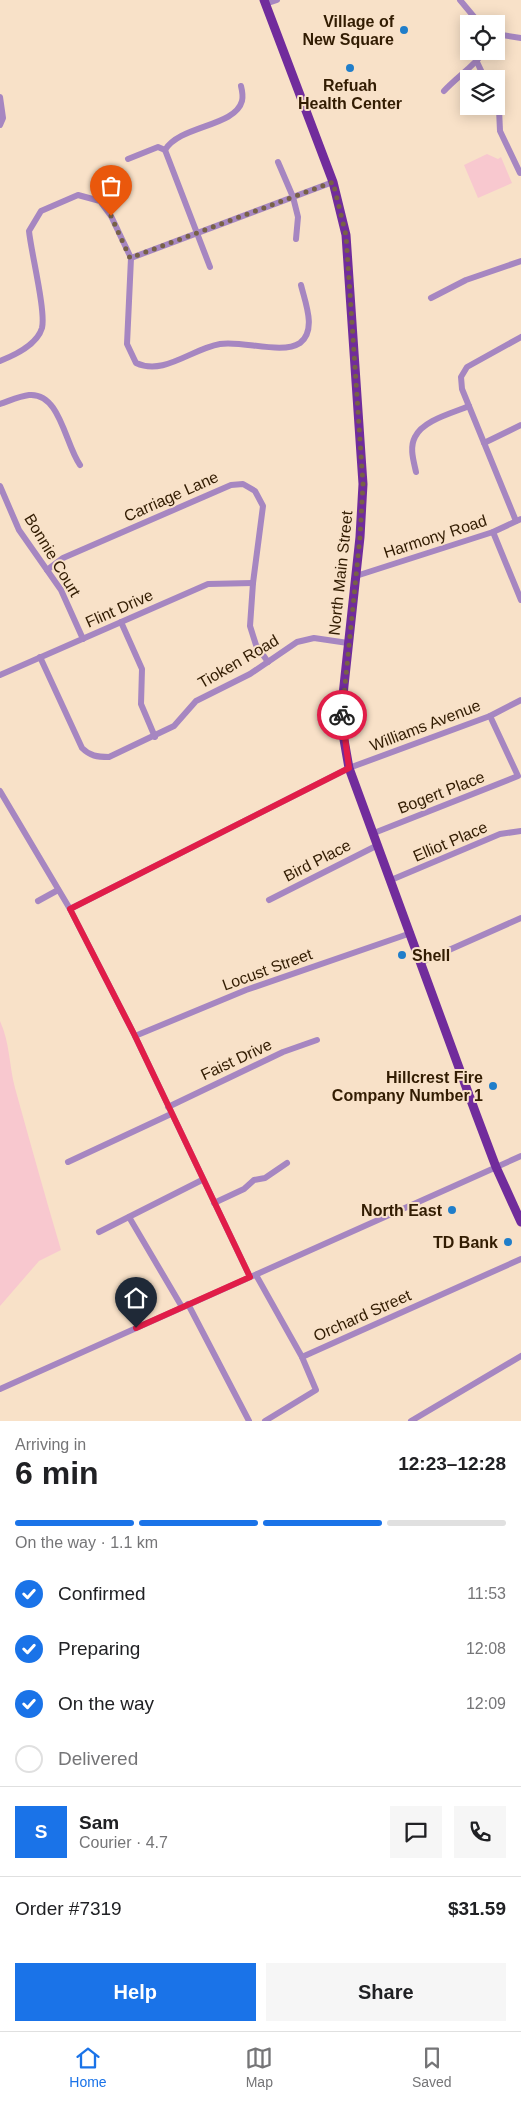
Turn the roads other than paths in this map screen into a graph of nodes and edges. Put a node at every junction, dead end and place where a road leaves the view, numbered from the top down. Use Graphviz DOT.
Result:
graph roads {
  1 [pos="277,0"];
  2 [pos="460,0"];
  3 [pos="265,2"];
  4 [pos="472,15"];
  5 [pos="505,35"];
  6 [pos="521,38"];
  7 [pos="477,62"];
  8 [pos="481,70"];
  9 [pos="242,86"];
  10 [pos="444,91"];
  11 [pos="0,97"];
  12 [pos="499,115"];
  13 [pos="0,125"];
  14 [pos="166,150"];
  15 [pos="128,159"];
  16 [pos="278,162"];
  17 [pos="520,173"];
  18 [pos="333,182"];
  19 [pos="293,197"];
  20 [pos="198,233"];
  21 [pos="296,239"];
  22 [pos="130,258"];
  23 [pos="521,262"];
  24 [pos="210,267"];
  25 [pos="301,285"];
  26 [pos="431,298"];
  27 [pos="521,337"];
  28 [pos="0,361"];
  29 [pos="0,404"];
  30 [pos="469,406"];
  31 [pos="521,425"];
  32 [pos="484,443"];
  33 [pos="80,465"];
  34 [pos="416,472"];
  35 [pos="0,486"];
  36 [pos="518,520"];
  37 [pos="493,532"];
  38 [pos="47,570"];
  39 [pos="356,576"];
  40 [pos="253,583"];
  41 [pos="521,600"];
  42 [pos="121,622"];
  43 [pos="83,639"];
  44 [pos="348,644"];
  45 [pos="40,657"];
  46 [pos="268,662"];
  47 [pos="0,675"];
  48 [pos="521,700"];
  49 [pos="490,716"];
  50 [pos="154,736"];
  51 [pos="349,768"];
  52 [pos="0,791"];
  53 [pos="521,831"];
  54 [pos="374,833"];
  55 [pos="378,845"];
  56 [pos="392,880"];
  57 [pos="58,890"];
  58 [pos="269,900"];
  59 [pos="38,901"];
  60 [pos="70,909"];
  61 [pos="521,918"];
  62 [pos="411,933"];
  63 [pos="422,962"];
  64 [pos="135,1036"];
  65 [pos="317,1040"];
  66 [pos="168,1107"];
  67 [pos="171,1114"];
  68 [pos="521,1156"];
  69 [pos="68,1162"];
  70 [pos="287,1163"];
  71 [pos="496,1167"];
  72 [pos="202,1180"];
  73 [pos="214,1203"];
  74 [pos="129,1217"];
  75 [pos="521,1222"];
  76 [pos="98,1232"];
  77 [pos="521,1259"];
  78 [pos="253,1276"];
  79 [pos="185,1306"];
  80 [pos="521,1356"];
  81 [pos="302,1357"];
  82 [pos="0,1389"];
  83 [pos="249,1421"];
  84 [pos="265,1421"];
  85 [pos="411,1421"];
  1 -- 3 [label="street"];
  2 -- 4 [label="street"];
  3 -- 18 [label="main road, North Main Street"];
  5 -- 6 [label="street"];
  7 -- 8 [label="street"];
  7 -- 10 [label="street"];
  9 -- 14 [label="street"];
  11 -- 13 [label="street"];
  12 -- 17 [label="street"];
  14 -- 15 [label="street"];
  14 -- 20 [label="street"];
  16 -- 19 [label="street"];
  18 -- 19 [label="street"];
  18 -- 39 [label="main road, North Main Street"];
  19 -- 20 [label="street"];
  19 -- 21 [label="street"];
  20 -- 22 [label="street"];
  20 -- 24 [label="street"];
  22 -- 25 [label="street"];
  22 -- 28 [label="street"];
  23 -- 26 [label="street"];
  27 -- 30 [label="street"];
  29 -- 33 [label="street"];
  30 -- 32 [label="street"];
  30 -- 34 [label="street"];
  31 -- 32 [label="street"];
  32 -- 36 [label="street"];
  35 -- 38 [label="street, Bonnie Court"];
  36 -- 37 [label="street, Harmony Road"];
  37 -- 39 [label="street, Harmony Road"];
  37 -- 41 [label="street"];
  38 -- 40 [label="street, Carriage Lane"];
  38 -- 43 [label="street, Bonnie Court"];
  39 -- 44 [label="main road, North Main Street"];
  40 -- 42 [label="street, Flint Drive"];
  40 -- 46 [label="street, Carriage Lane"];
  42 -- 43 [label="street, Flint Drive"];
  42 -- 50 [label="street"];
  43 -- 45 [label="street, Flint Drive"];
  44 -- 46 [label="street, Tioken Road"];
  44 -- 51 [label="main road, North Main Street"];
  45 -- 47 [label="street, Flint Drive"];
  45 -- 50 [label="street, Tioken Road"];
  46 -- 50 [label="street, Tioken Road"];
  48 -- 49 [label="street, Williams Avenue"];
  49 -- 51 [label="street, Williams Avenue"];
  49 -- 54 [label="street, Bogert Place"];
  51 -- 54 [label="main road, North Main Street"];
  51 -- 60 [label="street, Williams Avenue"];
  52 -- 57 [label="street"];
  53 -- 56 [label="street, Elliot Place"];
  54 -- 55 [label="main road, North Main Street"];
  55 -- 56 [label="main road, North Main Street"];
  55 -- 58 [label="street, Bird Place"];
  56 -- 62 [label="main road, North Main Street"];
  57 -- 59 [label="street"];
  57 -- 60 [label="street"];
  60 -- 64 [label="street"];
  61 -- 63 [label="street"];
  62 -- 63 [label="main road, North Main Street"];
  62 -- 64 [label="street, Locust Street"];
  63 -- 71 [label="main road, North Main Street"];
  64 -- 66 [label="street"];
  65 -- 66 [label="street, Faist Drive"];
  66 -- 67 [label="street"];
  67 -- 69 [label="street"];
  67 -- 72 [label="street"];
  68 -- 71 [label="street"];
  70 -- 73 [label="street"];
  71 -- 75 [label="main road, North Main Street"];
  71 -- 78 [label="street"];
  72 -- 73 [label="street"];
  72 -- 74 [label="street"];
  73 -- 78 [label="street"];
  74 -- 76 [label="street"];
  74 -- 79 [label="street"];
  77 -- 81 [label="street, Orchard Street"];
  78 -- 79 [label="street"];
  78 -- 81 [label="street"];
  79 -- 82 [label="street"];
  79 -- 83 [label="street"];
  80 -- 85 [label="street"];
  81 -- 84 [label="street, Orchard Street"];
}
